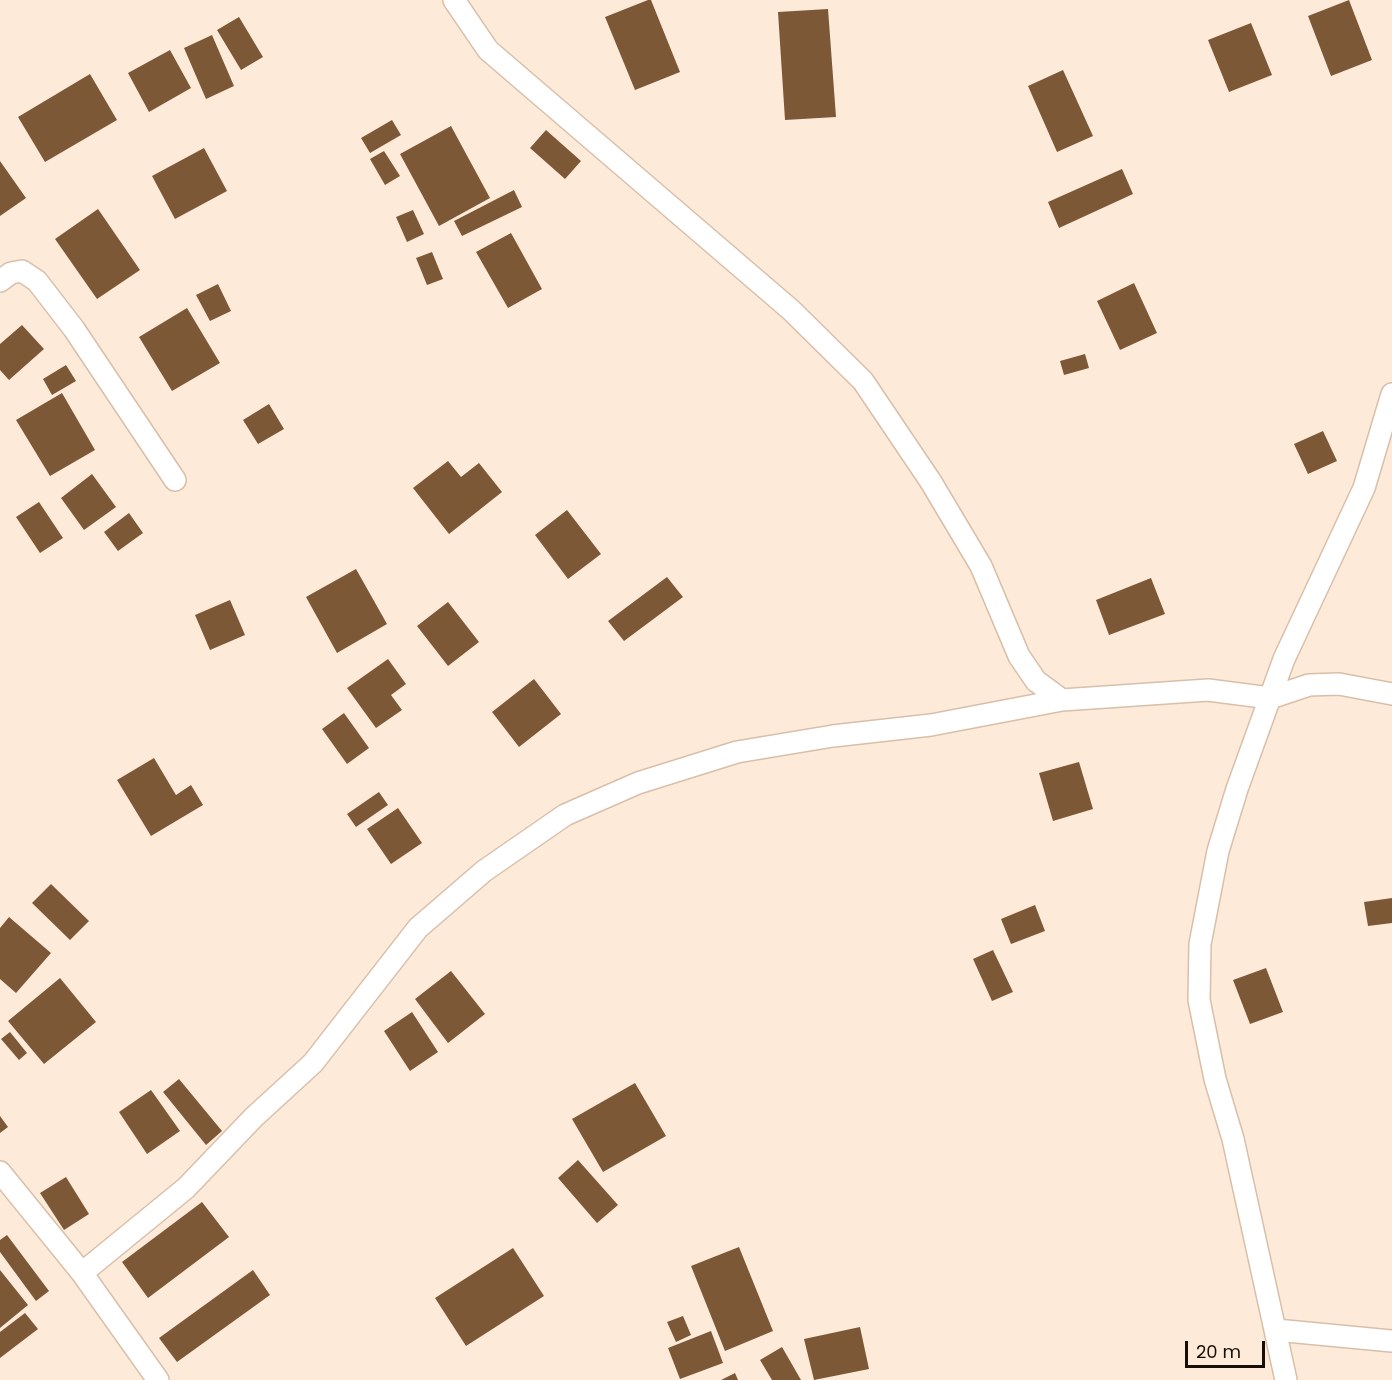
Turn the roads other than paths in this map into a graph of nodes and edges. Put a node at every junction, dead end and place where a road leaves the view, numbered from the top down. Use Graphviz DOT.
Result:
graph roads {
  1 [pos="454,0"];
  2 [pos="0,281"];
  3 [pos="1392,394"];
  4 [pos="175,480"];
  5 [pos="1392,694"];
  6 [pos="1270,698"];
  7 [pos="1062,700"];
  8 [pos="0,1172"];
  9 [pos="82,1274"];
  10 [pos="1276,1330"];
  11 [pos="1392,1341"];
  12 [pos="158,1380"];
  13 [pos="1286,1380"];
  1 -- 7 [label="street"];
  2 -- 4 [label="street"];
  3 -- 6 [label="street"];
  5 -- 6 [label="street"];
  6 -- 7 [label="street"];
  6 -- 10 [label="street"];
  7 -- 9 [label="street"];
  8 -- 9 [label="street"];
  9 -- 12 [label="street"];
  10 -- 11 [label="street"];
  10 -- 13 [label="street"];
}
